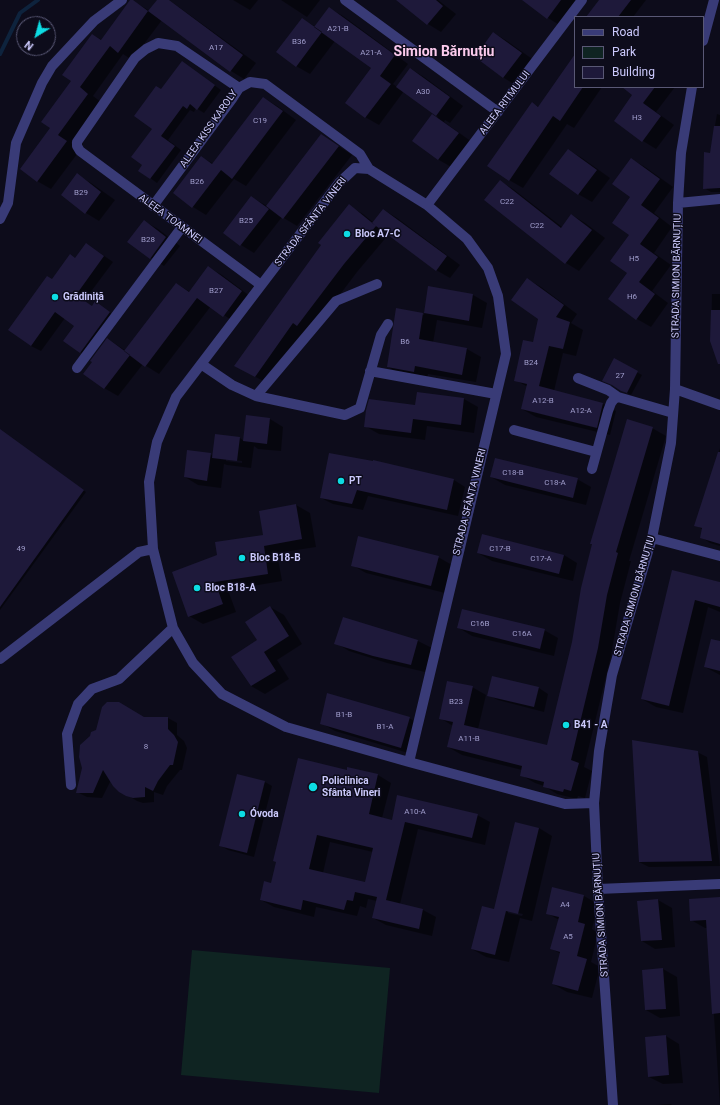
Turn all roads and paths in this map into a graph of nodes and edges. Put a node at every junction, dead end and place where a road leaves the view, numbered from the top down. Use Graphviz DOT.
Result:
graph roads {
  1 [pos="122,0"];
  2 [pos="345,0"];
  3 [pos="582,0"];
  4 [pos="714,0"];
  5 [pos="704,37"];
  6 [pos="239,88"];
  7 [pos="692,88"];
  8 [pos="498,112"];
  9 [pos="369,169"];
  10 [pos="720,199"];
  11 [pos="678,203"];
  12 [pos="427,205"];
  13 [pos="153,206"];
  14 [pos="0,219"];
  15 [pos="182,227"];
  16 [pos="377,284"];
  17 [pos="261,285"];
  18 [pos="388,324"];
  19 [pos="201,364"];
  20 [pos="77,368"];
  21 [pos="370,371"];
  22 [pos="578,378"];
  23 [pos="675,388"];
  24 [pos="496,394"];
  25 [pos="256,396"];
  26 [pos="618,397"];
  27 [pos="720,405"];
  28 [pos="673,413"];
  29 [pos="514,430"];
  30 [pos="596,452"];
  31 [pos="592,469"];
  32 [pos="652,538"];
  33 [pos="153,549"];
  34 [pos="720,556"];
  35 [pos="173,628"];
  36 [pos="0,659"];
  37 [pos="409,762"];
  38 [pos="71,785"];
  39 [pos="594,803"];
  40 [pos="720,884"];
  41 [pos="598,889"];
  42 [pos="613,1105"];
  1 -- 14 [label="street"];
  2 -- 8 [label="street"];
  3 -- 8 [label="street, ALEEA RITMULUI"];
  4 -- 5 [label="street"];
  6 -- 9 [label="street, ALEEA KISS KAROLY"];
  6 -- 13 [label="street, ALEEA KISS KAROLY"];
  6 -- 13 [label="street, ALEEA TOAMNEI"];
  7 -- 11 [label="street, STRADA SIMION BĂRNUȚIU"];
  8 -- 12 [label="street, ALEEA RITMULUI"];
  9 -- 12 [label="street, STRADA SFÂNTA VINERI"];
  9 -- 17 [label="street, STRADA SFÂNTA VINERI"];
  10 -- 11 [label="street"];
  11 -- 23 [label="street, STRADA SIMION BĂRNUȚIU"];
  12 -- 24 [label="street, STRADA SFÂNTA VINERI"];
  13 -- 15 [label="street, ALEEA TOAMNEI"];
  15 -- 17 [label="street, ALEEA TOAMNEI"];
  15 -- 20 [label="street"];
  16 -- 25 [label="street"];
  17 -- 19 [label="street, STRADA SFÂNTA VINERI"];
  18 -- 21 [label="street"];
  19 -- 25 [label="street"];
  19 -- 33 [label="street, STRADA SFÂNTA VINERI"];
  21 -- 24 [label="street"];
  21 -- 25 [label="street"];
  22 -- 26 [label="street"];
  23 -- 27 [label="street"];
  23 -- 28 [label="street, STRADA SIMION BĂRNUȚIU"];
  24 -- 37 [label="street, STRADA SFÂNTA VINERI"];
  26 -- 28 [label="street"];
  26 -- 30 [label="street"];
  28 -- 32 [label="street, STRADA SIMION BĂRNUȚIU"];
  29 -- 30 [label="street"];
  30 -- 31 [label="street"];
  32 -- 34 [label="street"];
  32 -- 39 [label="street, STRADA SIMION BĂRNUȚIU"];
  33 -- 35 [label="street, STRADA SFÂNTA VINERI"];
  33 -- 36 [label="street"];
  35 -- 37 [label="street, STRADA SFÂNTA VINERI"];
  35 -- 38 [label="street"];
  37 -- 39 [label="street, STRADA SFÂNTA VINERI"];
  39 -- 41 [label="street, STRADA SIMION BĂRNUȚIU"];
  40 -- 41 [label="street"];
  41 -- 42 [label="street, STRADA SIMION BĂRNUȚIU"];
}
